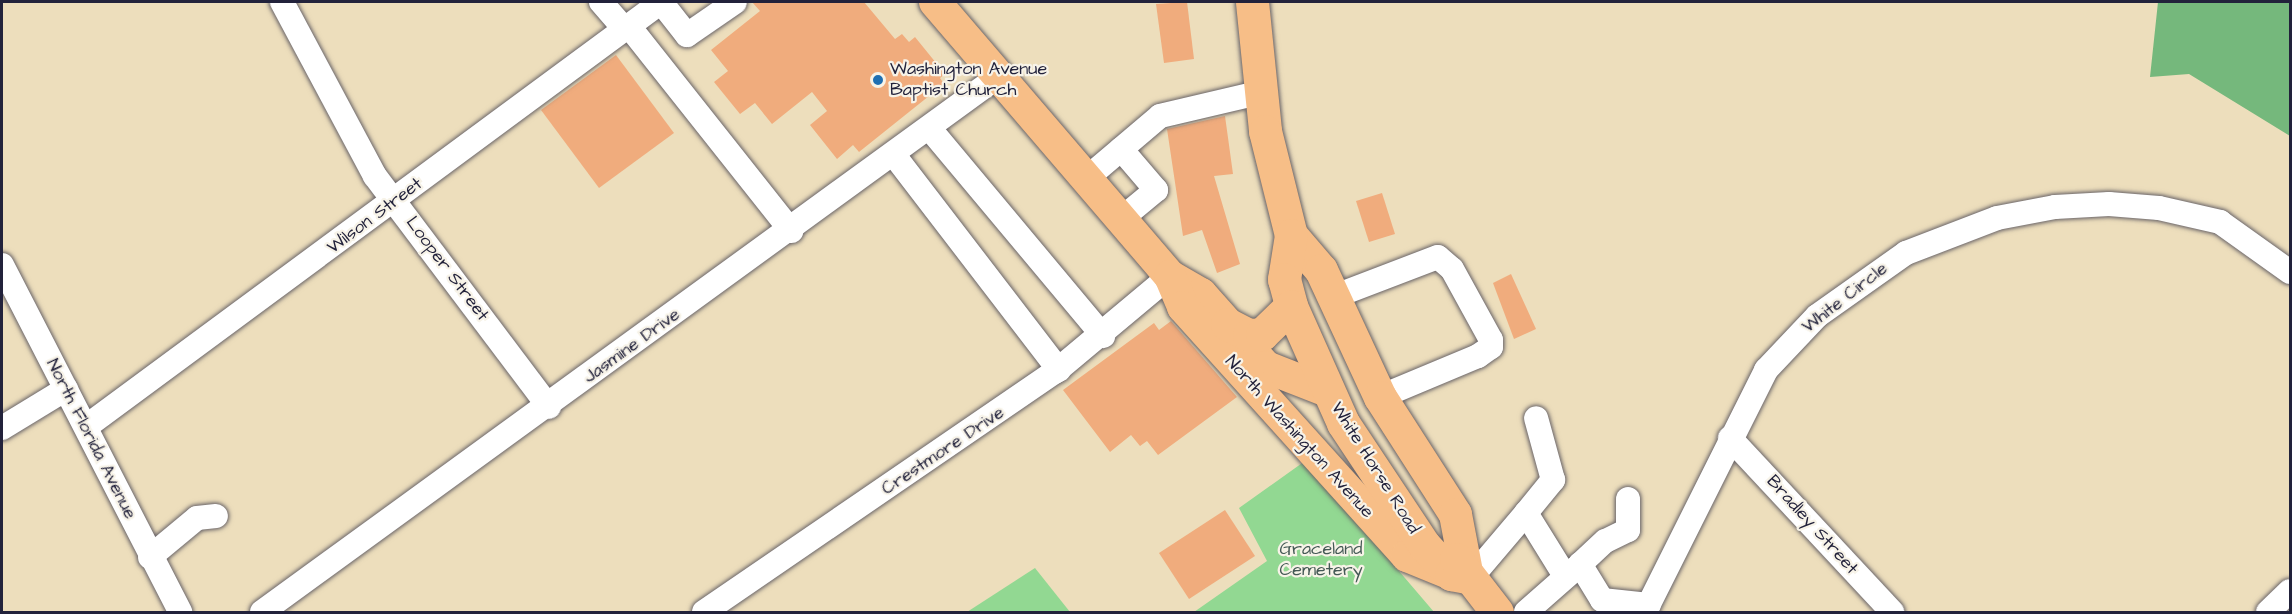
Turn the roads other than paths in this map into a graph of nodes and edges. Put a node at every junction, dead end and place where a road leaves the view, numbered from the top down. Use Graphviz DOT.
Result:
graph roads {
  1 [pos="282,2"];
  2 [pos="601,2"];
  3 [pos="661,2"];
  4 [pos="735,2"];
  5 [pos="935,2"];
  6 [pos="1252,2"];
  7 [pos="626,27"];
  8 [pos="999,76"];
  9 [pos="1262,92"];
  10 [pos="930,129"];
  11 [pos="1121,149"];
  12 [pos="894,155"];
  13 [pos="1086,178"];
  14 [pos="395,200"];
  15 [pos="1121,219"];
  16 [pos="791,231"];
  17 [pos="1291,235"];
  18 [pos="2,265"];
  19 [pos="2290,272"];
  20 [pos="1170,276"];
  21 [pos="1333,297"];
  22 [pos="1291,306"];
  23 [pos="1227,324"];
  24 [pos="1103,336"];
  25 [pos="1059,369"];
  26 [pos="66,389"];
  27 [pos="1328,391"];
  28 [pos="1380,397"];
  29 [pos="549,407"];
  30 [pos="1536,418"];
  31 [pos="87,426"];
  32 [pos="2,428"];
  33 [pos="1730,438"];
  34 [pos="1628,499"];
  35 [pos="1526,513"];
  36 [pos="216,516"];
  37 [pos="150,557"];
  38 [pos="1573,570"];
  39 [pos="1462,577"];
  40 [pos="2290,591"];
  41 [pos="1647,609"];
  42 [pos="180,612"];
  43 [pos="262,612"];
  44 [pos="704,612"];
  45 [pos="1497,612"];
  46 [pos="1526,612"];
  47 [pos="1892,612"];
  48 [pos="2268,612"];
  1 -- 14 [label="street, Looper Street"];
  2 -- 7 [label="street"];
  3 -- 4 [label="street"];
  3 -- 7 [label="street, Wilson Street"];
  5 -- 8 [label="main road, North Washington Avenue"];
  6 -- 9 [label="highway, White Horse Road"];
  7 -- 14 [label="street, Wilson Street"];
  7 -- 16 [label="street"];
  8 -- 10 [label="street, Jasmine Drive"];
  8 -- 13 [label="main road, North Washington Avenue"];
  9 -- 11 [label="street"];
  9 -- 17 [label="highway, White Horse Road"];
  10 -- 12 [label="street, Jasmine Drive"];
  10 -- 24 [label="street"];
  11 -- 13 [label="street"];
  11 -- 15 [label="street"];
  12 -- 16 [label="street, Jasmine Drive"];
  12 -- 25 [label="street"];
  13 -- 15 [label="main road, North Washington Avenue"];
  14 -- 29 [label="street, Looper Street"];
  14 -- 31 [label="street, Wilson Street"];
  15 -- 20 [label="main road, North Washington Avenue"];
  16 -- 29 [label="street, Jasmine Drive"];
  17 -- 21 [label="highway, White Horse Road"];
  17 -- 22 [label="highway, White Horse Road"];
  18 -- 26 [label="street, North Florida Avenue"];
  19 -- 33 [label="street, White Circle"];
  20 -- 23 [label="main road, North Washington Avenue"];
  20 -- 24 [label="street, Crestmore Drive"];
  20 -- 39 [label="main road, North Washington Avenue"];
  21 -- 28 [label="highway, White Horse Road"];
  21 -- 28 [label="street"];
  22 -- 23 [label="highway"];
  22 -- 27 [label="highway, White Horse Road"];
  23 -- 27 [label="main road, North Washington Avenue"];
  24 -- 25 [label="street, Crestmore Drive"];
  25 -- 44 [label="street, Crestmore Drive"];
  26 -- 31 [label="street, North Florida Avenue"];
  26 -- 32 [label="street"];
  27 -- 39 [label="highway"];
  28 -- 39 [label="highway, White Horse Road"];
  29 -- 43 [label="street, Jasmine Drive"];
  30 -- 35 [label="street"];
  31 -- 37 [label="street, North Florida Avenue"];
  33 -- 41 [label="street, White Circle"];
  33 -- 47 [label="street, Bradley Street"];
  34 -- 38 [label="street"];
  35 -- 38 [label="street"];
  35 -- 39 [label="street"];
  36 -- 37 [label="street"];
  37 -- 42 [label="street, North Florida Avenue"];
  38 -- 41 [label="street"];
  38 -- 46 [label="street"];
  39 -- 45 [label="highway, White Horse Road"];
  40 -- 48 [label="street"];
}
